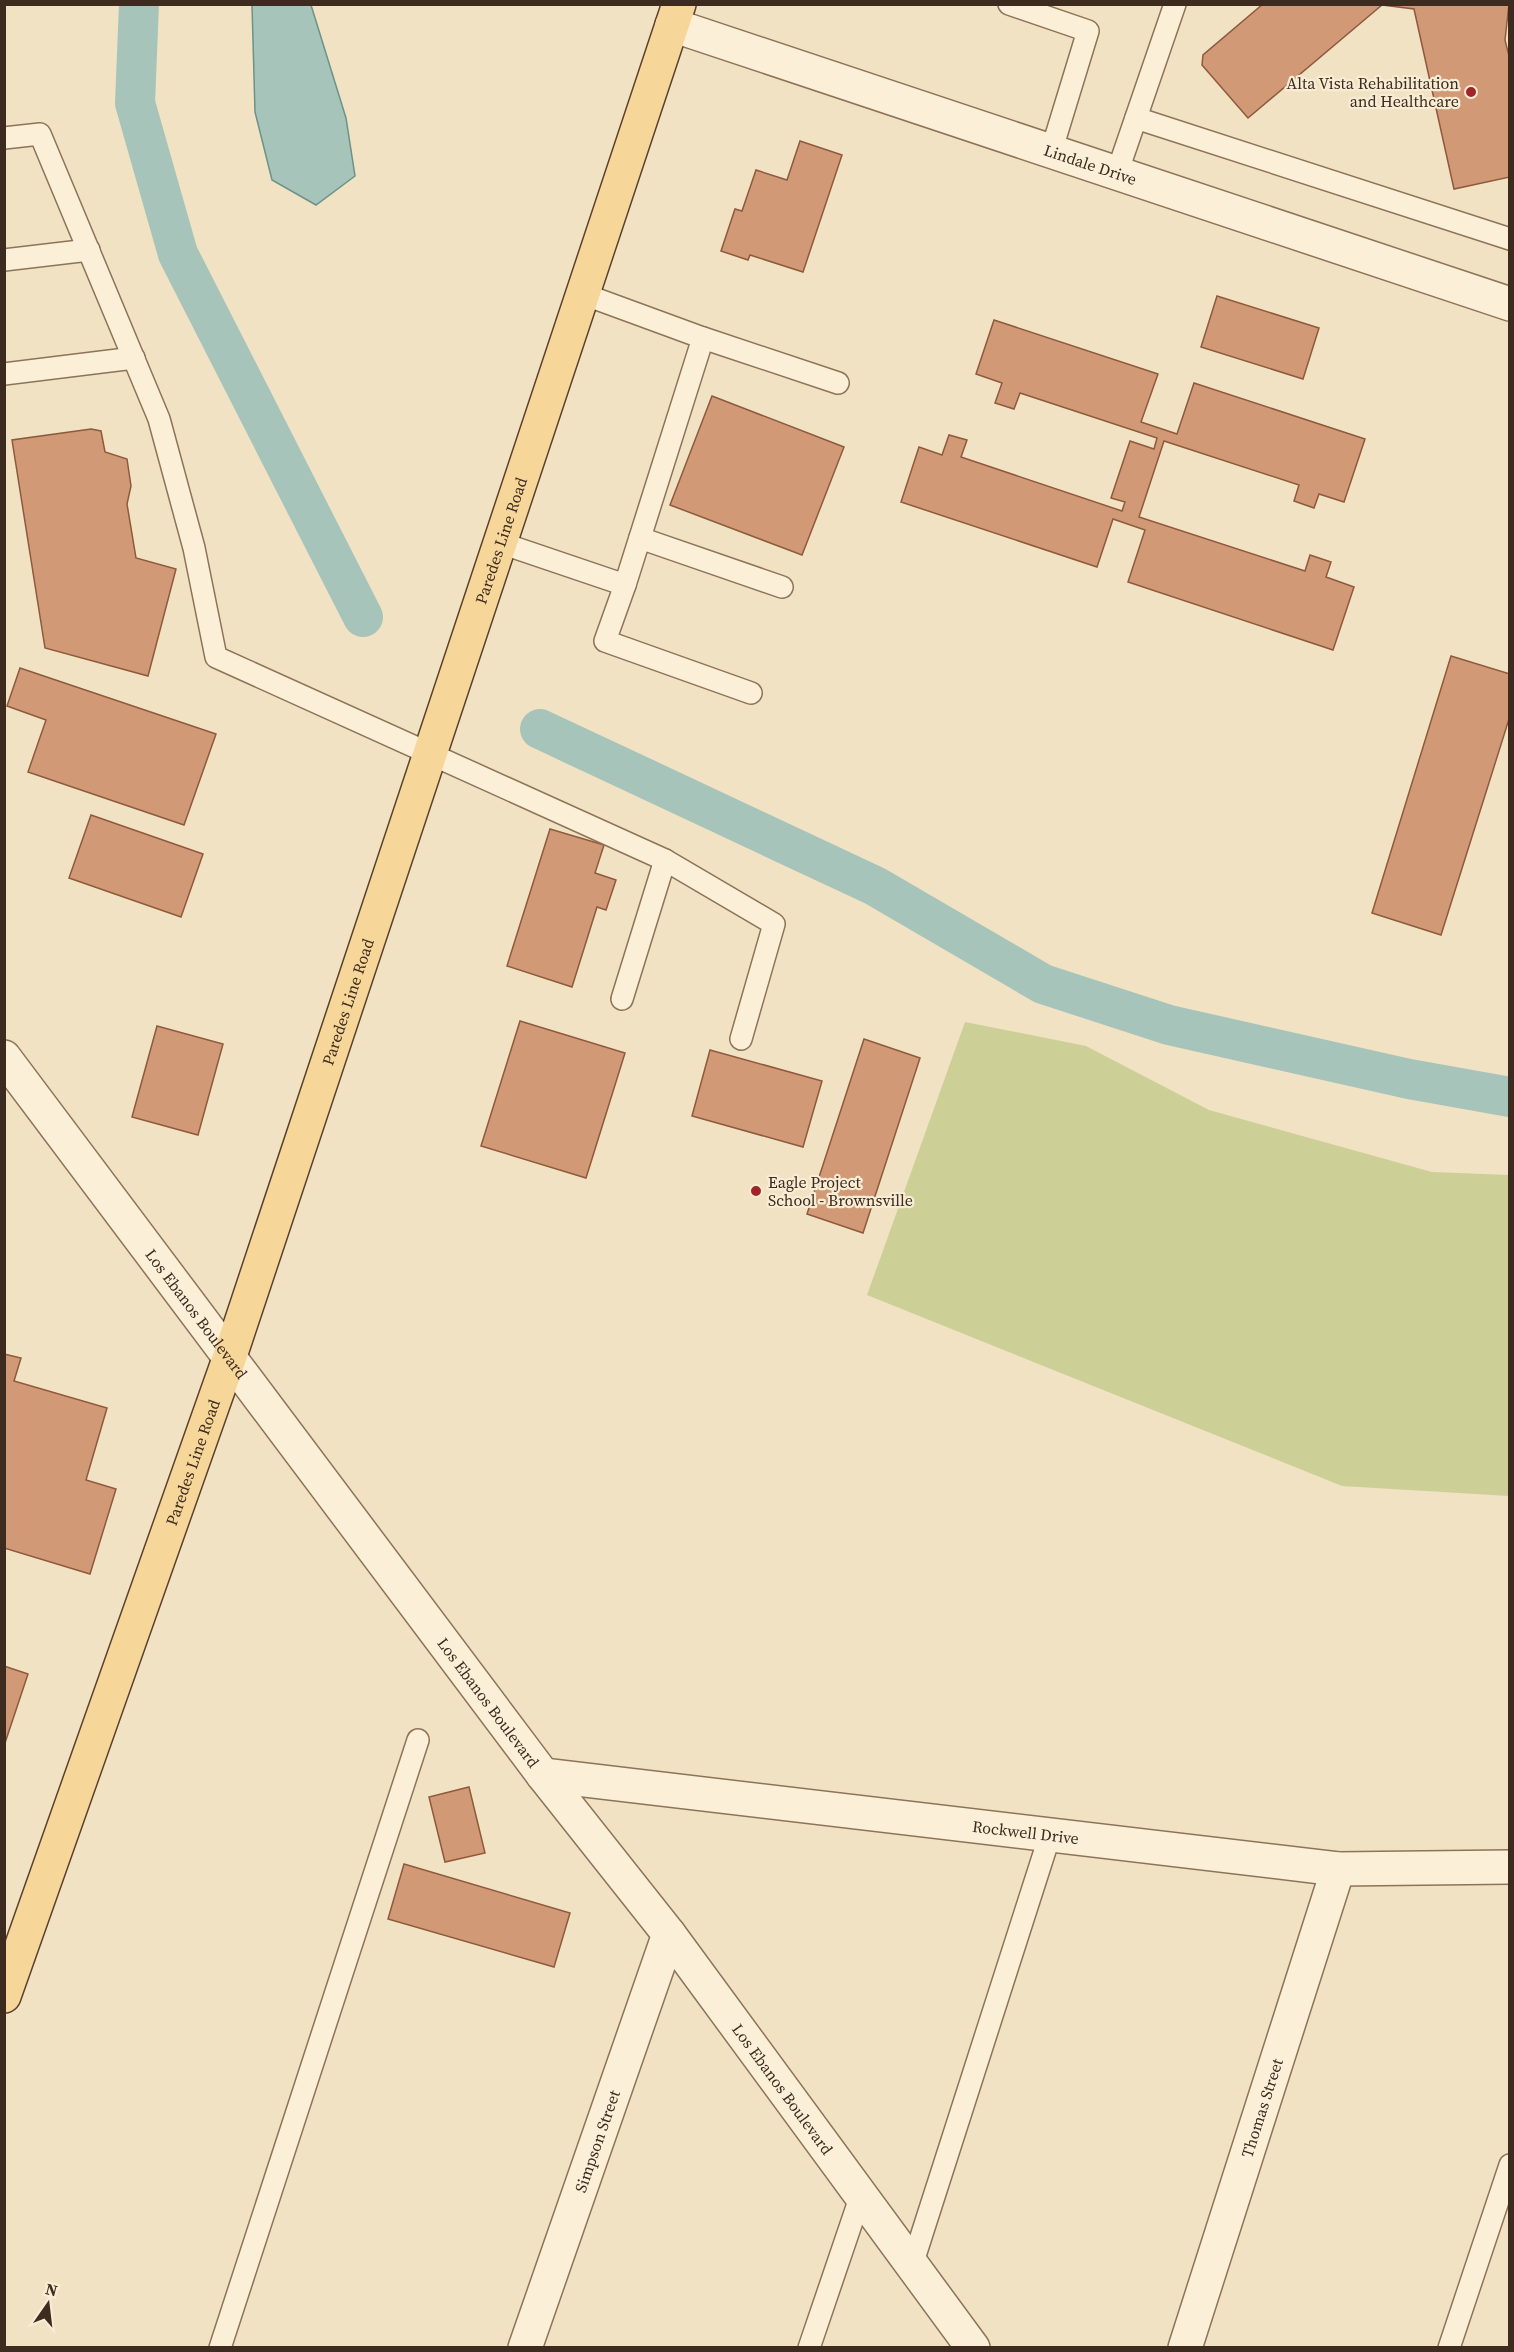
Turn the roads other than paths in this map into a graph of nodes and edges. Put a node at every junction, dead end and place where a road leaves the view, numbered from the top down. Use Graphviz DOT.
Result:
graph roads {
  1 [pos="1009,4"];
  2 [pos="1175,4"];
  3 [pos="675,15"];
  4 [pos="1136,118"];
  5 [pos="4,138"];
  6 [pos="1051,152"];
  7 [pos="1117,174"];
  8 [pos="1509,238"];
  9 [pos="89,250"];
  10 [pos="4,260"];
  11 [pos="583,294"];
  12 [pos="1509,304"];
  13 [pos="703,338"];
  14 [pos="134,358"];
  15 [pos="4,374"];
  16 [pos="838,383"];
  17 [pos="640,538"];
  18 [pos="501,543"];
  19 [pos="625,585"];
  20 [pos="782,587"];
  21 [pos="751,693"];
  22 [pos="430,753"];
  23 [pos="664,860"];
  24 [pos="622,999"];
  25 [pos="741,1039"];
  26 [pos="4,1058"];
  27 [pos="229,1359"];
  28 [pos="418,1740"];
  29 [pos="543,1774"];
  30 [pos="1050,1835"];
  31 [pos="1509,1867"];
  32 [pos="1338,1869"];
  33 [pos="669,1934"];
  34 [pos="4,1996"];
  35 [pos="1509,2165"];
  36 [pos="861,2195"];
  37 [pos="912,2265"];
  38 [pos="220,2348"];
  39 [pos="525,2348"];
  40 [pos="810,2348"];
  41 [pos="973,2348"];
  42 [pos="1185,2348"];
  43 [pos="1449,2348"];
  1 -- 6 [label="lane"];
  2 -- 4 [label="lane"];
  3 -- 6 [label="street, Lindale Drive"];
  3 -- 11 [label="main road, Paredes Line Road"];
  4 -- 7 [label="lane"];
  4 -- 8 [label="lane"];
  5 -- 9 [label="lane"];
  6 -- 7 [label="street, Lindale Drive"];
  7 -- 12 [label="street, Lindale Drive"];
  9 -- 10 [label="lane"];
  9 -- 14 [label="lane"];
  11 -- 13 [label="lane"];
  11 -- 18 [label="main road, Paredes Line Road"];
  13 -- 16 [label="lane"];
  13 -- 17 [label="lane"];
  14 -- 15 [label="lane"];
  14 -- 22 [label="lane"];
  17 -- 19 [label="lane"];
  17 -- 20 [label="lane"];
  18 -- 19 [label="lane"];
  18 -- 22 [label="main road, Paredes Line Road"];
  19 -- 21 [label="lane"];
  22 -- 23 [label="lane"];
  22 -- 27 [label="main road, Paredes Line Road"];
  23 -- 24 [label="lane"];
  23 -- 25 [label="lane"];
  26 -- 27 [label="street, Los Ebanos Boulevard"];
  27 -- 29 [label="street, Los Ebanos Boulevard"];
  27 -- 34 [label="main road, Paredes Line Road"];
  28 -- 38 [label="lane"];
  29 -- 30 [label="street, Rockwell Drive"];
  29 -- 33 [label="street, Los Ebanos Boulevard"];
  30 -- 32 [label="street, Rockwell Drive"];
  30 -- 37 [label="lane"];
  31 -- 32 [label="street, Rockwell Drive"];
  32 -- 42 [label="street, Thomas Street"];
  33 -- 36 [label="street, Los Ebanos Boulevard"];
  33 -- 39 [label="street, Simpson Street"];
  35 -- 43 [label="lane"];
  36 -- 37 [label="street, Los Ebanos Boulevard"];
  36 -- 40 [label="lane"];
  37 -- 41 [label="street, Los Ebanos Boulevard"];
}
